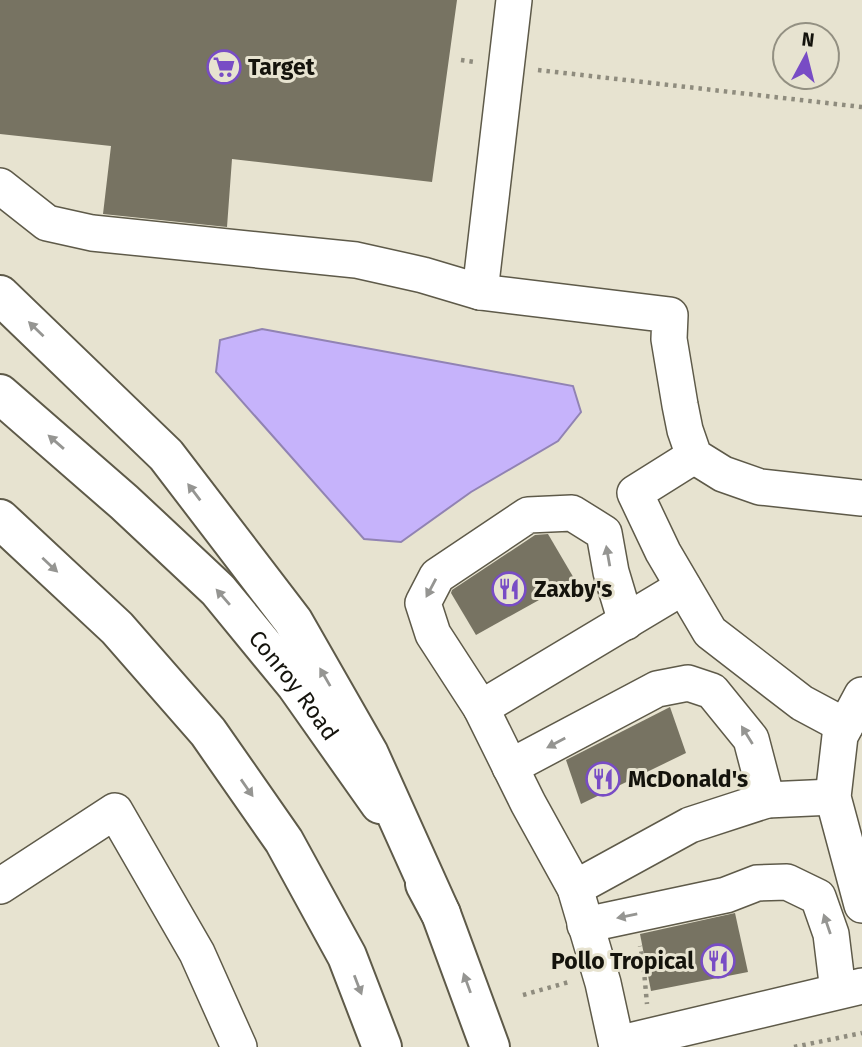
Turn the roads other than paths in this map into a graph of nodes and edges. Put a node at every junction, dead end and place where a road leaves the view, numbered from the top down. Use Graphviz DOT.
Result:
graph roads {
  1 [pos="514,0"];
  2 [pos="0,186"];
  3 [pos="480,292"];
  4 [pos="0,295"];
  5 [pos="0,394"];
  6 [pos="694,456"];
  7 [pos="862,498"];
  8 [pos="0,519"];
  9 [pos="684,587"];
  10 [pos="626,622"];
  11 [pos="862,695"];
  12 [pos="481,708"];
  13 [pos="845,726"];
  14 [pos="510,767"];
  15 [pos="832,797"];
  16 [pos="767,800"];
  17 [pos="0,887"];
  18 [pos="575,888"];
  19 [pos="862,905"];
  20 [pos="442,914"];
  21 [pos="585,925"];
  22 [pos="850,988"];
  23 [pos="617,1045"];
  24 [pos="239,1047"];
  25 [pos="382,1047"];
  26 [pos="490,1047"];
  1 -- 3 [label="lane"];
  2 -- 3 [label="lane"];
  3 -- 6 [label="lane"];
  20 -- 4 [label="main road, one-way"];
  20 -- 5 [label="main road, Conroy Road, one-way"];
  6 -- 7 [label="lane"];
  6 -- 9 [label="lane"];
  8 -- 25 [label="main road, one-way"];
  9 -- 10 [label="lane"];
  9 -- 13 [label="lane"];
  10 -- 12 [label="lane"];
  10 -- 12 [label="lane, one-way"];
  11 -- 13 [label="lane"];
  12 -- 14 [label="lane"];
  13 -- 15 [label="lane"];
  16 -- 14 [label="lane, one-way"];
  14 -- 18 [label="lane"];
  15 -- 16 [label="lane"];
  15 -- 19 [label="lane"];
  16 -- 18 [label="lane"];
  17 -- 24 [label="lane"];
  18 -- 21 [label="lane"];
  26 -- 20 [label="main road, Conroy Road, one-way"];
  22 -- 21 [label="lane, one-way"];
  21 -- 23 [label="lane"];
  22 -- 23 [label="lane"];
}
